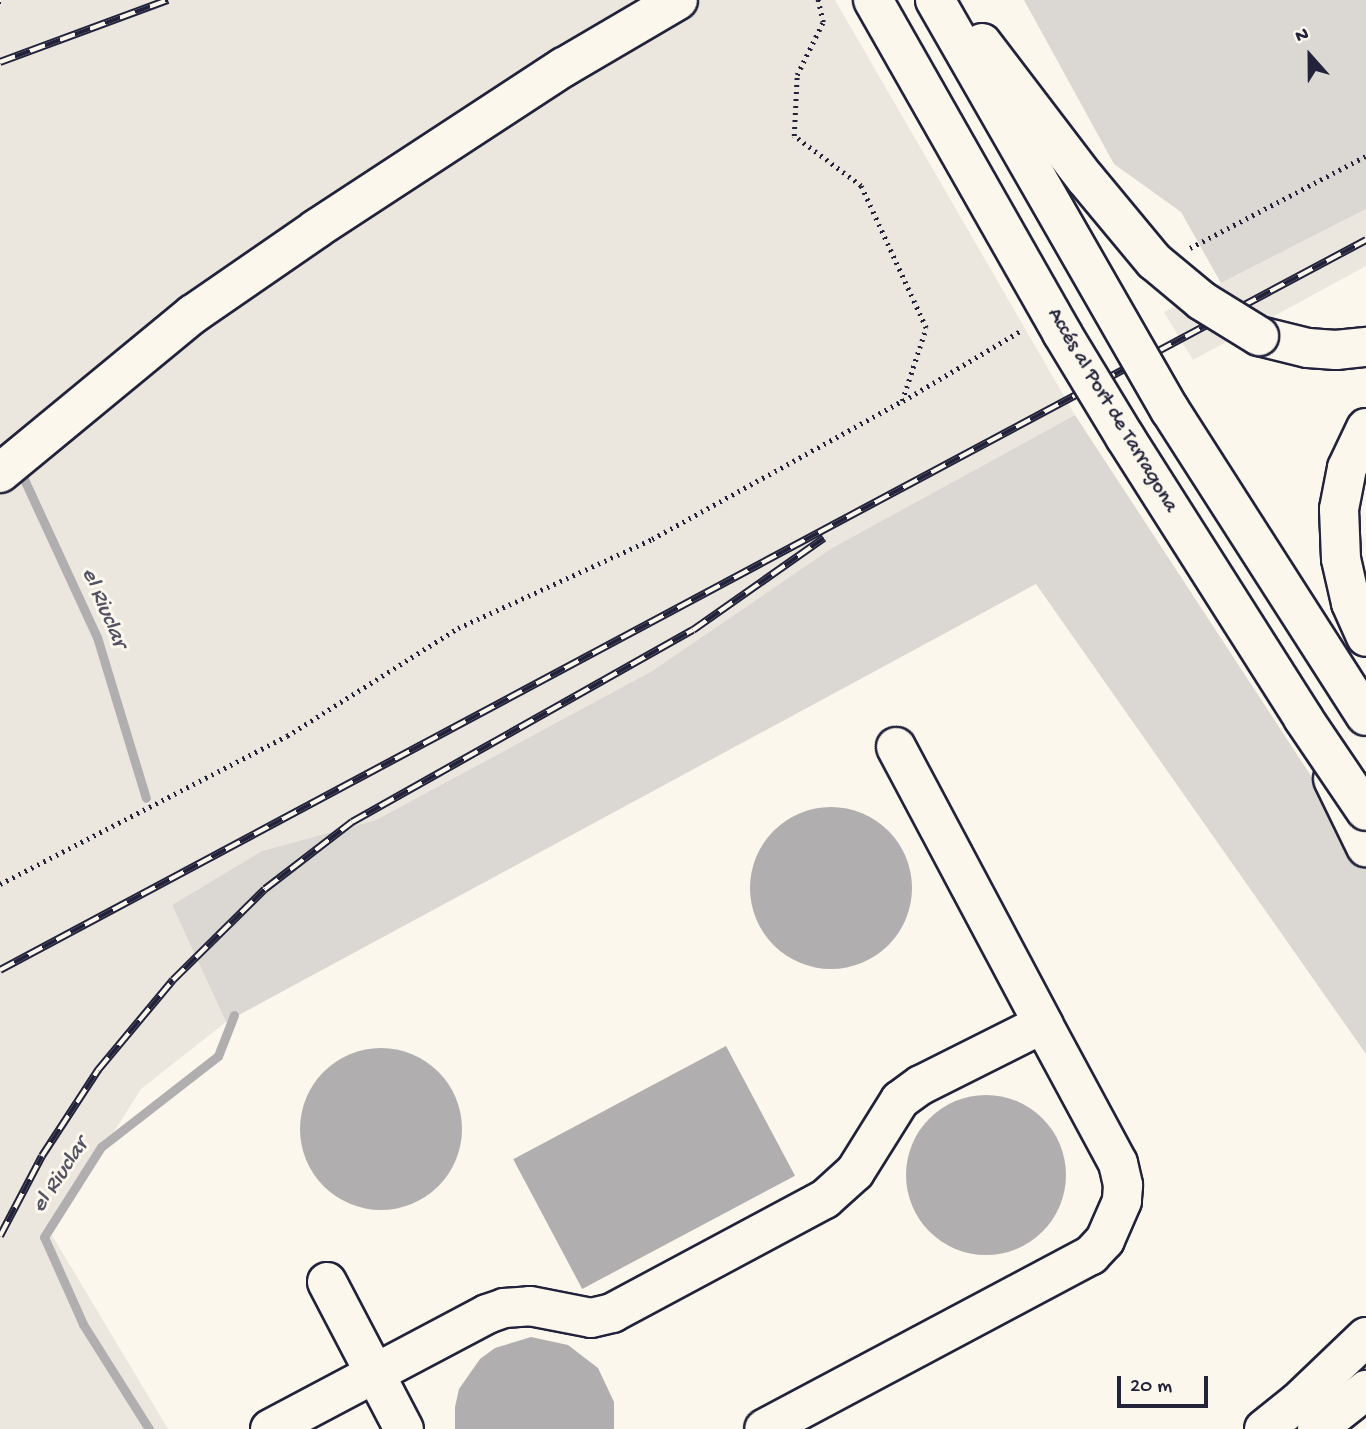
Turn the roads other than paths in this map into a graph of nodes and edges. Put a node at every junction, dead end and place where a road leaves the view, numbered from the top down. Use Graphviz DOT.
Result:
graph roads {
  1 [pos="678,0"];
  2 [pos="873,0"];
  3 [pos="934,0"];
  4 [pos="949,0"];
  5 [pos="1366,346"];
  6 [pos="1366,428"];
  7 [pos="0,473"];
  8 [pos="1366,637"];
  9 [pos="1366,716"];
  10 [pos="1303,718"];
  11 [pos="896,747"];
  12 [pos="1366,811"];
  13 [pos="1366,847"];
  14 [pos="1044,1024"];
  15 [pos="327,1282"];
  16 [pos="1366,1337"];
  17 [pos="374,1374"];
  18 [pos="1366,1390"];
  19 [pos="1366,1409"];
  20 [pos="270,1429"];
  21 [pos="404,1429"];
  22 [pos="764,1429"];
  23 [pos="1264,1429"];
  24 [pos="1317,1429"];
  25 [pos="1342,1429"];
  1 -- 7 [label="street"];
  2 -- 10 [label="street, Accés al Port de Tarragona, bridge"];
  3 -- 9 [label="street, bridge"];
  4 -- 5 [label="street, bridge"];
  6 -- 8 [label="street"];
  10 -- 12 [label="street, Accés al Port de Tarragona, bridge"];
  10 -- 13 [label="street"];
  11 -- 14 [label="street"];
  14 -- 17 [label="street"];
  14 -- 22 [label="street"];
  15 -- 17 [label="street"];
  16 -- 23 [label="street"];
  17 -- 20 [label="street"];
  17 -- 21 [label="street"];
  18 -- 24 [label="street"];
  19 -- 25 [label="street"];
}
